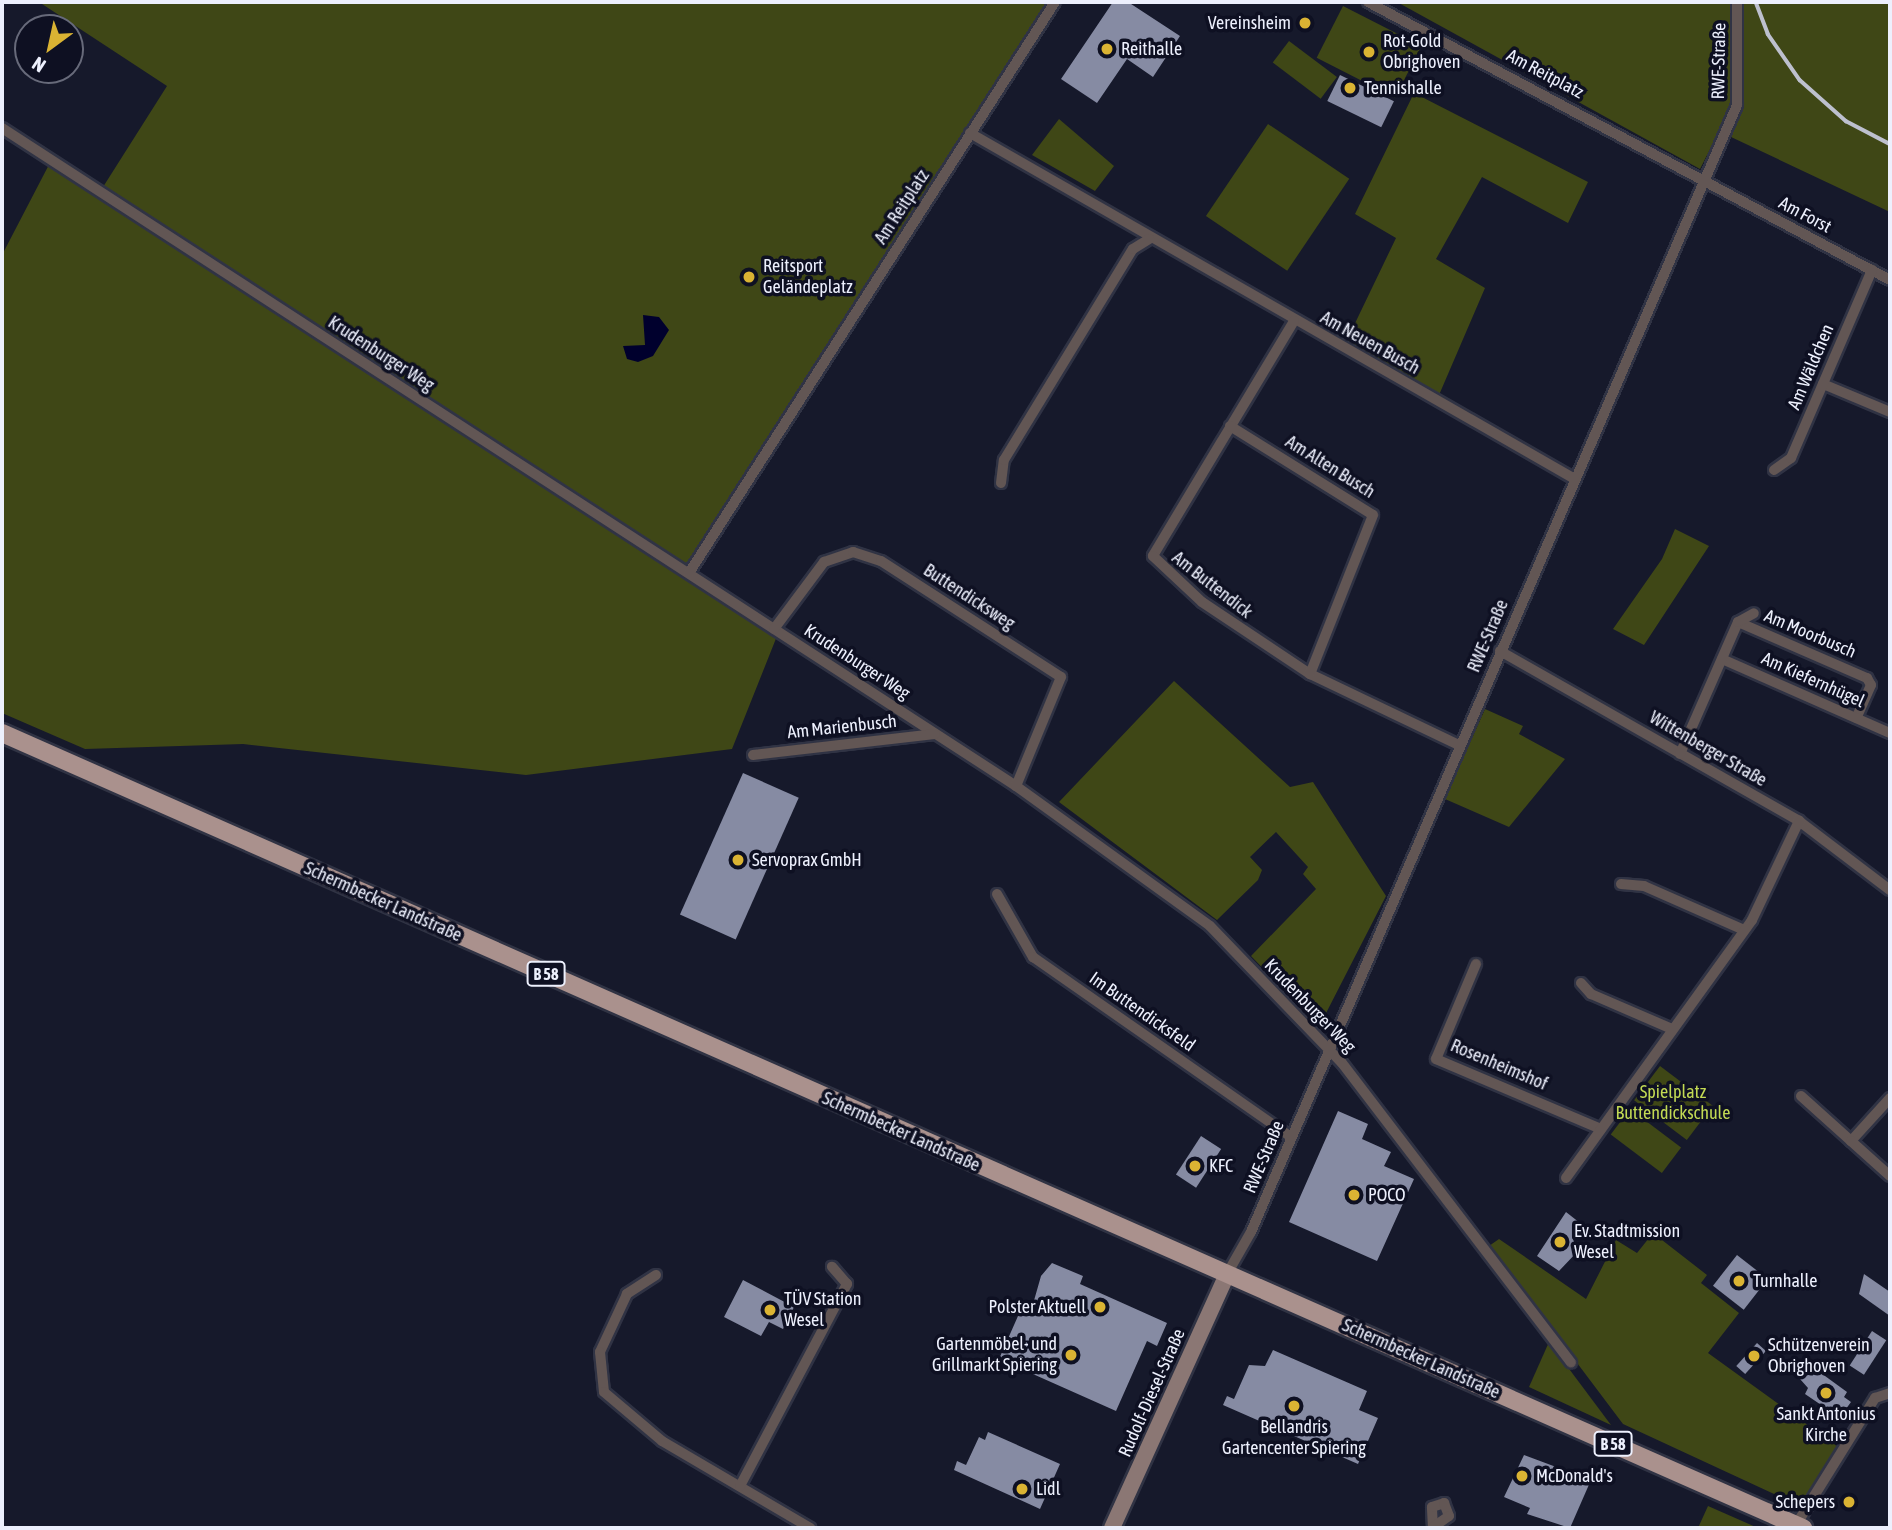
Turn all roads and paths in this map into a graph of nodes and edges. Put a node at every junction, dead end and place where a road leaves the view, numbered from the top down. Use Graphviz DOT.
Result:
graph roads {
  1 [pos="1055,2"];
  2 [pos="1368,2"];
  3 [pos="1737,2"];
  4 [pos="2,128"];
  5 [pos="970,133"];
  6 [pos="1704,178"];
  7 [pos="1149,239"];
  8 [pos="1872,270"];
  9 [pos="1890,280"];
  10 [pos="1294,321"];
  11 [pos="1824,384"];
  12 [pos="1890,412"];
  13 [pos="1230,426"];
  14 [pos="1774,470"];
  15 [pos="1575,479"];
  16 [pos="1001,483"];
  17 [pos="689,573"];
  18 [pos="1754,613"];
  19 [pos="1738,622"];
  20 [pos="774,629"];
  21 [pos="1500,651"];
  22 [pos="1722,659"];
  23 [pos="1310,674"];
  24 [pos="1856,718"];
  25 [pos="2,733"];
  26 [pos="1890,733"];
  27 [pos="935,734"];
  28 [pos="1459,745"];
  29 [pos="1680,754"];
  30 [pos="753,755"];
  31 [pos="1016,786"];
  32 [pos="1799,821"];
  33 [pos="1621,884"];
  34 [pos="1890,890"];
  35 [pos="997,894"];
  36 [pos="1744,930"];
  37 [pos="1476,964"];
  38 [pos="1581,984"];
  39 [pos="1672,1030"];
  40 [pos="1329,1048"];
  41 [pos="1801,1096"];
  42 [pos="1890,1098"];
  43 [pos="1601,1129"];
  44 [pos="1291,1137"];
  45 [pos="1851,1141"];
  46 [pos="1890,1176"];
  47 [pos="1566,1178"];
  48 [pos="831,1267"];
  49 [pos="1227,1274"];
  50 [pos="656,1275"];
  51 [pos="1571,1363"];
  52 [pos="1890,1393"];
  53 [pos="740,1486"];
  54 [pos="1799,1527"];
  55 [pos="810,1528"];
  56 [pos="1112,1528"];
  1 -- 5 [label="street, Am Reitplatz"];
  2 -- 6 [label="street, Am Reitplatz"];
  3 -- 6 [label="street, RWE-Straße"];
  4 -- 17 [label="street, Krudenburger Weg"];
  5 -- 7 [label="street, Am Neuen Busch"];
  5 -- 17 [label="street, Am Reitplatz"];
  6 -- 8 [label="street, Am Forst"];
  6 -- 15 [label="street, RWE-Straße"];
  7 -- 10 [label="street, Am Neuen Busch"];
  7 -- 16 [label="street"];
  8 -- 9 [label="street, Am Forst"];
  8 -- 11 [label="street, Am Wäldchen"];
  10 -- 13 [label="street, Am Buttendick"];
  10 -- 15 [label="street, Am Neuen Busch"];
  11 -- 12 [label="street"];
  11 -- 14 [label="street, Am Wäldchen"];
  13 -- 23 [label="street, Am Alten Busch"];
  13 -- 23 [label="street, Am Buttendick"];
  15 -- 21 [label="street, RWE-Straße"];
  17 -- 20 [label="street, Krudenburger Weg"];
  18 -- 19 [label="street"];
  19 -- 22 [label="street"];
  19 -- 24 [label="street, Am Moorbusch"];
  20 -- 27 [label="street, Krudenburger Weg"];
  20 -- 31 [label="street, Buttendicksweg"];
  21 -- 28 [label="street, RWE-Straße"];
  21 -- 29 [label="street, Wittenberger Straße"];
  22 -- 24 [label="street, Am Kiefernhügel"];
  22 -- 29 [label="street"];
  23 -- 28 [label="street, Am Buttendick"];
  24 -- 26 [label="street, Am Kiefernhügel"];
  25 -- 49 [label="main road, Schermbecker Landstraße / B 58"];
  27 -- 30 [label="street, Am Marienbusch"];
  27 -- 31 [label="street, Krudenburger Weg"];
  28 -- 40 [label="street, RWE-Straße"];
  29 -- 32 [label="street, Wittenberger Straße"];
  31 -- 40 [label="street, Krudenburger Weg"];
  32 -- 34 [label="street, Wittenberger Straße"];
  32 -- 36 [label="street"];
  33 -- 36 [label="street"];
  35 -- 44 [label="street, Im Buttendicksfeld"];
  36 -- 39 [label="street"];
  37 -- 43 [label="street, Rosenheimshof"];
  38 -- 39 [label="street"];
  39 -- 43 [label="street"];
  40 -- 44 [label="street, RWE-Straße"];
  40 -- 51 [label="street, Krudenburger Weg"];
  41 -- 45 [label="street"];
  42 -- 45 [label="street"];
  43 -- 47 [label="street"];
  44 -- 49 [label="street, RWE-Straße"];
  45 -- 46 [label="street"];
  48 -- 53 [label="street"];
  49 -- 54 [label="main road, Schermbecker Landstraße / B 58"];
  49 -- 56 [label="street, Rudolf-Diesel-Straße"];
  50 -- 53 [label="street"];
  52 -- 54 [label="street"];
  53 -- 55 [label="street"];
}
